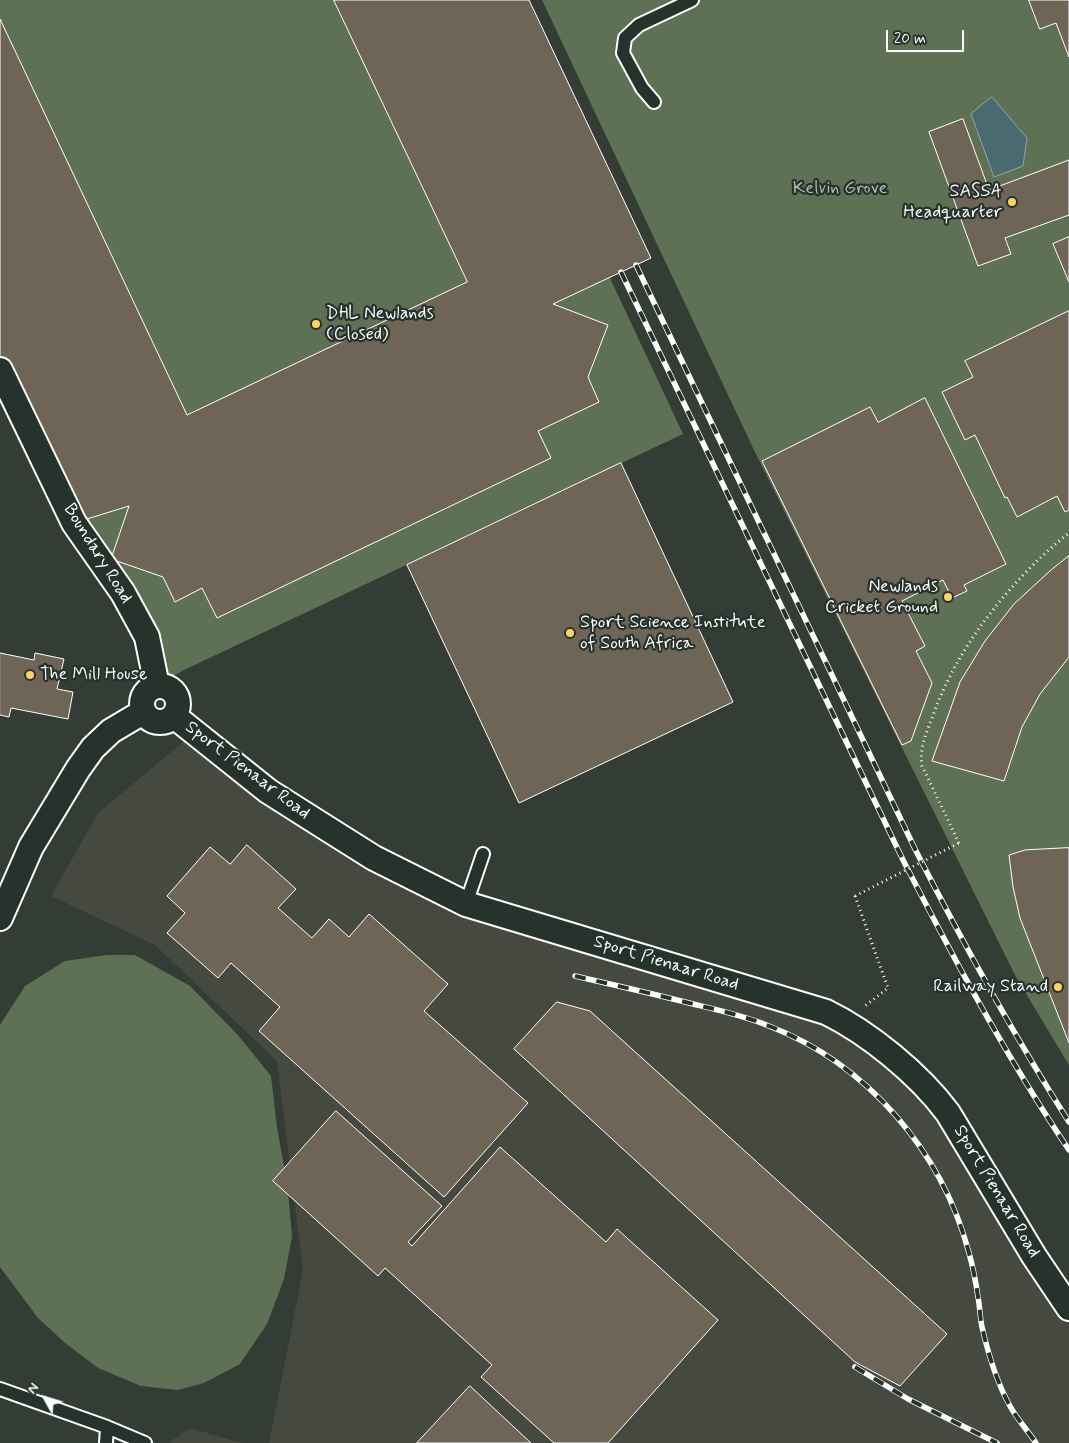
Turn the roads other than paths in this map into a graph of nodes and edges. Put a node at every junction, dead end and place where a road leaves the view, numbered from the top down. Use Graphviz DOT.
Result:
graph roads {
  1 [pos="692,0"];
  2 [pos="654,102"];
  3 [pos="0,370"];
  4 [pos="157,686"];
  5 [pos="143,712"];
  6 [pos="174,716"];
  7 [pos="483,854"];
  8 [pos="466,904"];
  9 [pos="0,918"];
  10 [pos="1069,1308"];
  11 [pos="0,1389"];
  12 [pos="107,1427"];
  13 [pos="106,1443"];
  14 [pos="145,1443"];
  1 -- 2 [label="lane"];
  3 -- 4 [label="street, Boundary Road"];
  4 -- 5 [label="street"];
  4 -- 6 [label="street"];
  5 -- 6 [label="street"];
  5 -- 9 [label="street"];
  6 -- 8 [label="street, Sport Pienaar Road"];
  7 -- 8 [label="lane"];
  8 -- 10 [label="street, Sport Pienaar Road"];
  11 -- 12 [label="lane"];
  12 -- 13 [label="lane"];
  12 -- 14 [label="lane"];
}
